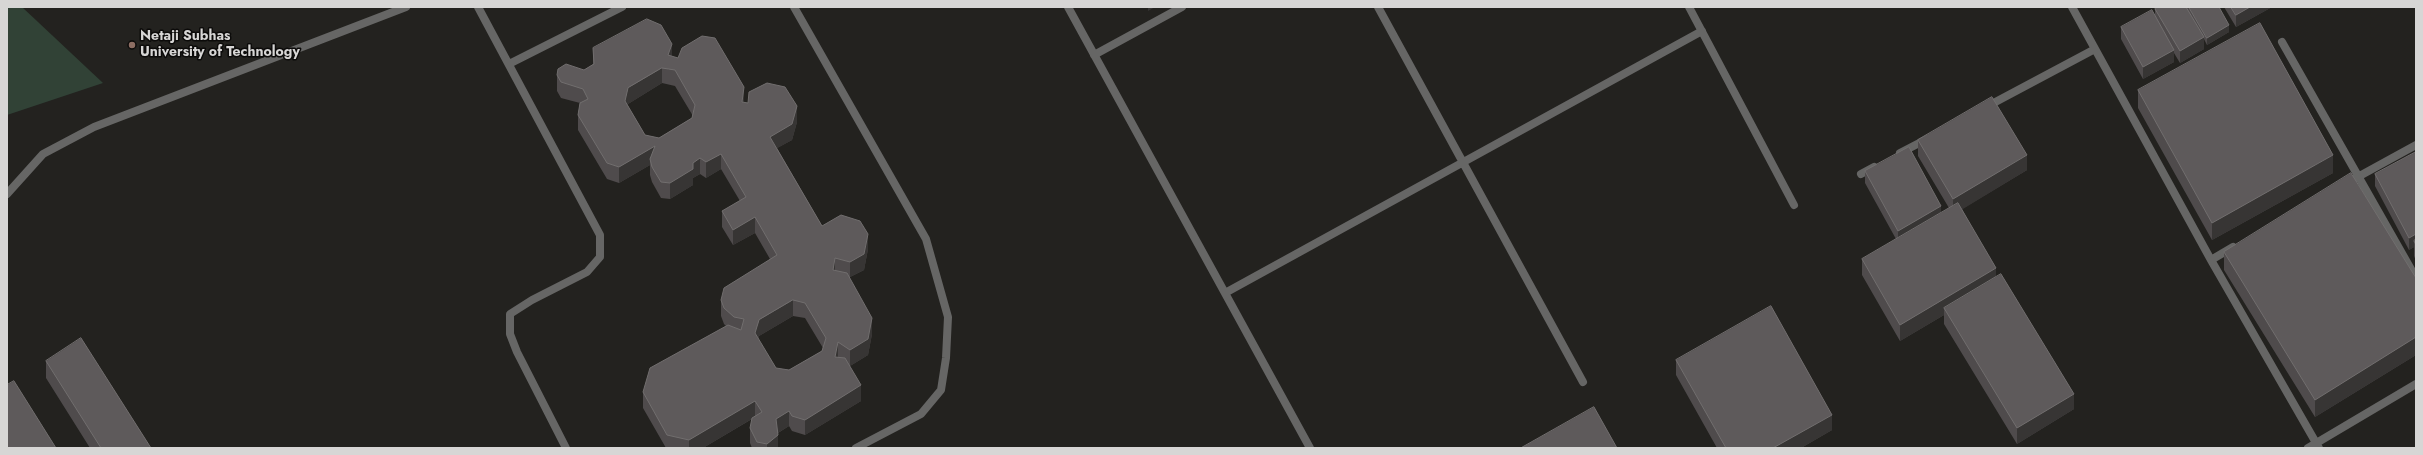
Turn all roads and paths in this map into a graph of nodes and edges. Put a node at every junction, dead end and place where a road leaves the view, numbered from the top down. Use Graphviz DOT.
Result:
graph roads {
  1 [pos="406,7"];
  2 [pos="478,7"];
  3 [pos="622,7"];
  4 [pos="794,7"];
  5 [pos="1068,7"];
  6 [pos="1182,7"];
  7 [pos="1378,7"];
  8 [pos="1689,7"];
  9 [pos="2072,7"];
  10 [pos="1702,31"];
  11 [pos="2282,42"];
  12 [pos="2095,49"];
  13 [pos="1094,55"];
  14 [pos="509,64"];
  15 [pos="1981,110"];
  16 [pos="1938,133"];
  17 [pos="2416,145"];
  18 [pos="1463,162"];
  19 [pos="1861,174"];
  20 [pos="2358,176"];
  21 [pos="2345,184"];
  22 [pos="7,194"];
  23 [pos="1794,205"];
  24 [pos="2244,241"];
  25 [pos="2211,260"];
  26 [pos="2416,278"];
  27 [pos="1225,293"];
  28 [pos="1583,382"];
  29 [pos="2416,384"];
  30 [pos="2318,446"];
  31 [pos="566,448"];
  32 [pos="856,448"];
  33 [pos="1310,448"];
  34 [pos="2308,448"];
  1 -- 22 [label="street"];
  2 -- 14 [label="street"];
  3 -- 14 [label="street"];
  4 -- 32 [label="street"];
  5 -- 13 [label="street"];
  6 -- 13 [label="street"];
  7 -- 18 [label="street"];
  8 -- 10 [label="street"];
  9 -- 12 [label="street"];
  10 -- 18 [label="street"];
  10 -- 23 [label="street"];
  11 -- 20 [label="street"];
  12 -- 15 [label="street"];
  12 -- 25 [label="street"];
  13 -- 27 [label="street"];
  14 -- 31 [label="street"];
  16 -- 19 [label="street"];
  17 -- 20 [label="street"];
  18 -- 27 [label="street"];
  18 -- 28 [label="street"];
  20 -- 21 [label="street"];
  20 -- 26 [label="street"];
  24 -- 25 [label="street"];
  25 -- 30 [label="street"];
  27 -- 33 [label="street"];
  29 -- 30 [label="street"];
  30 -- 34 [label="street"];
}
